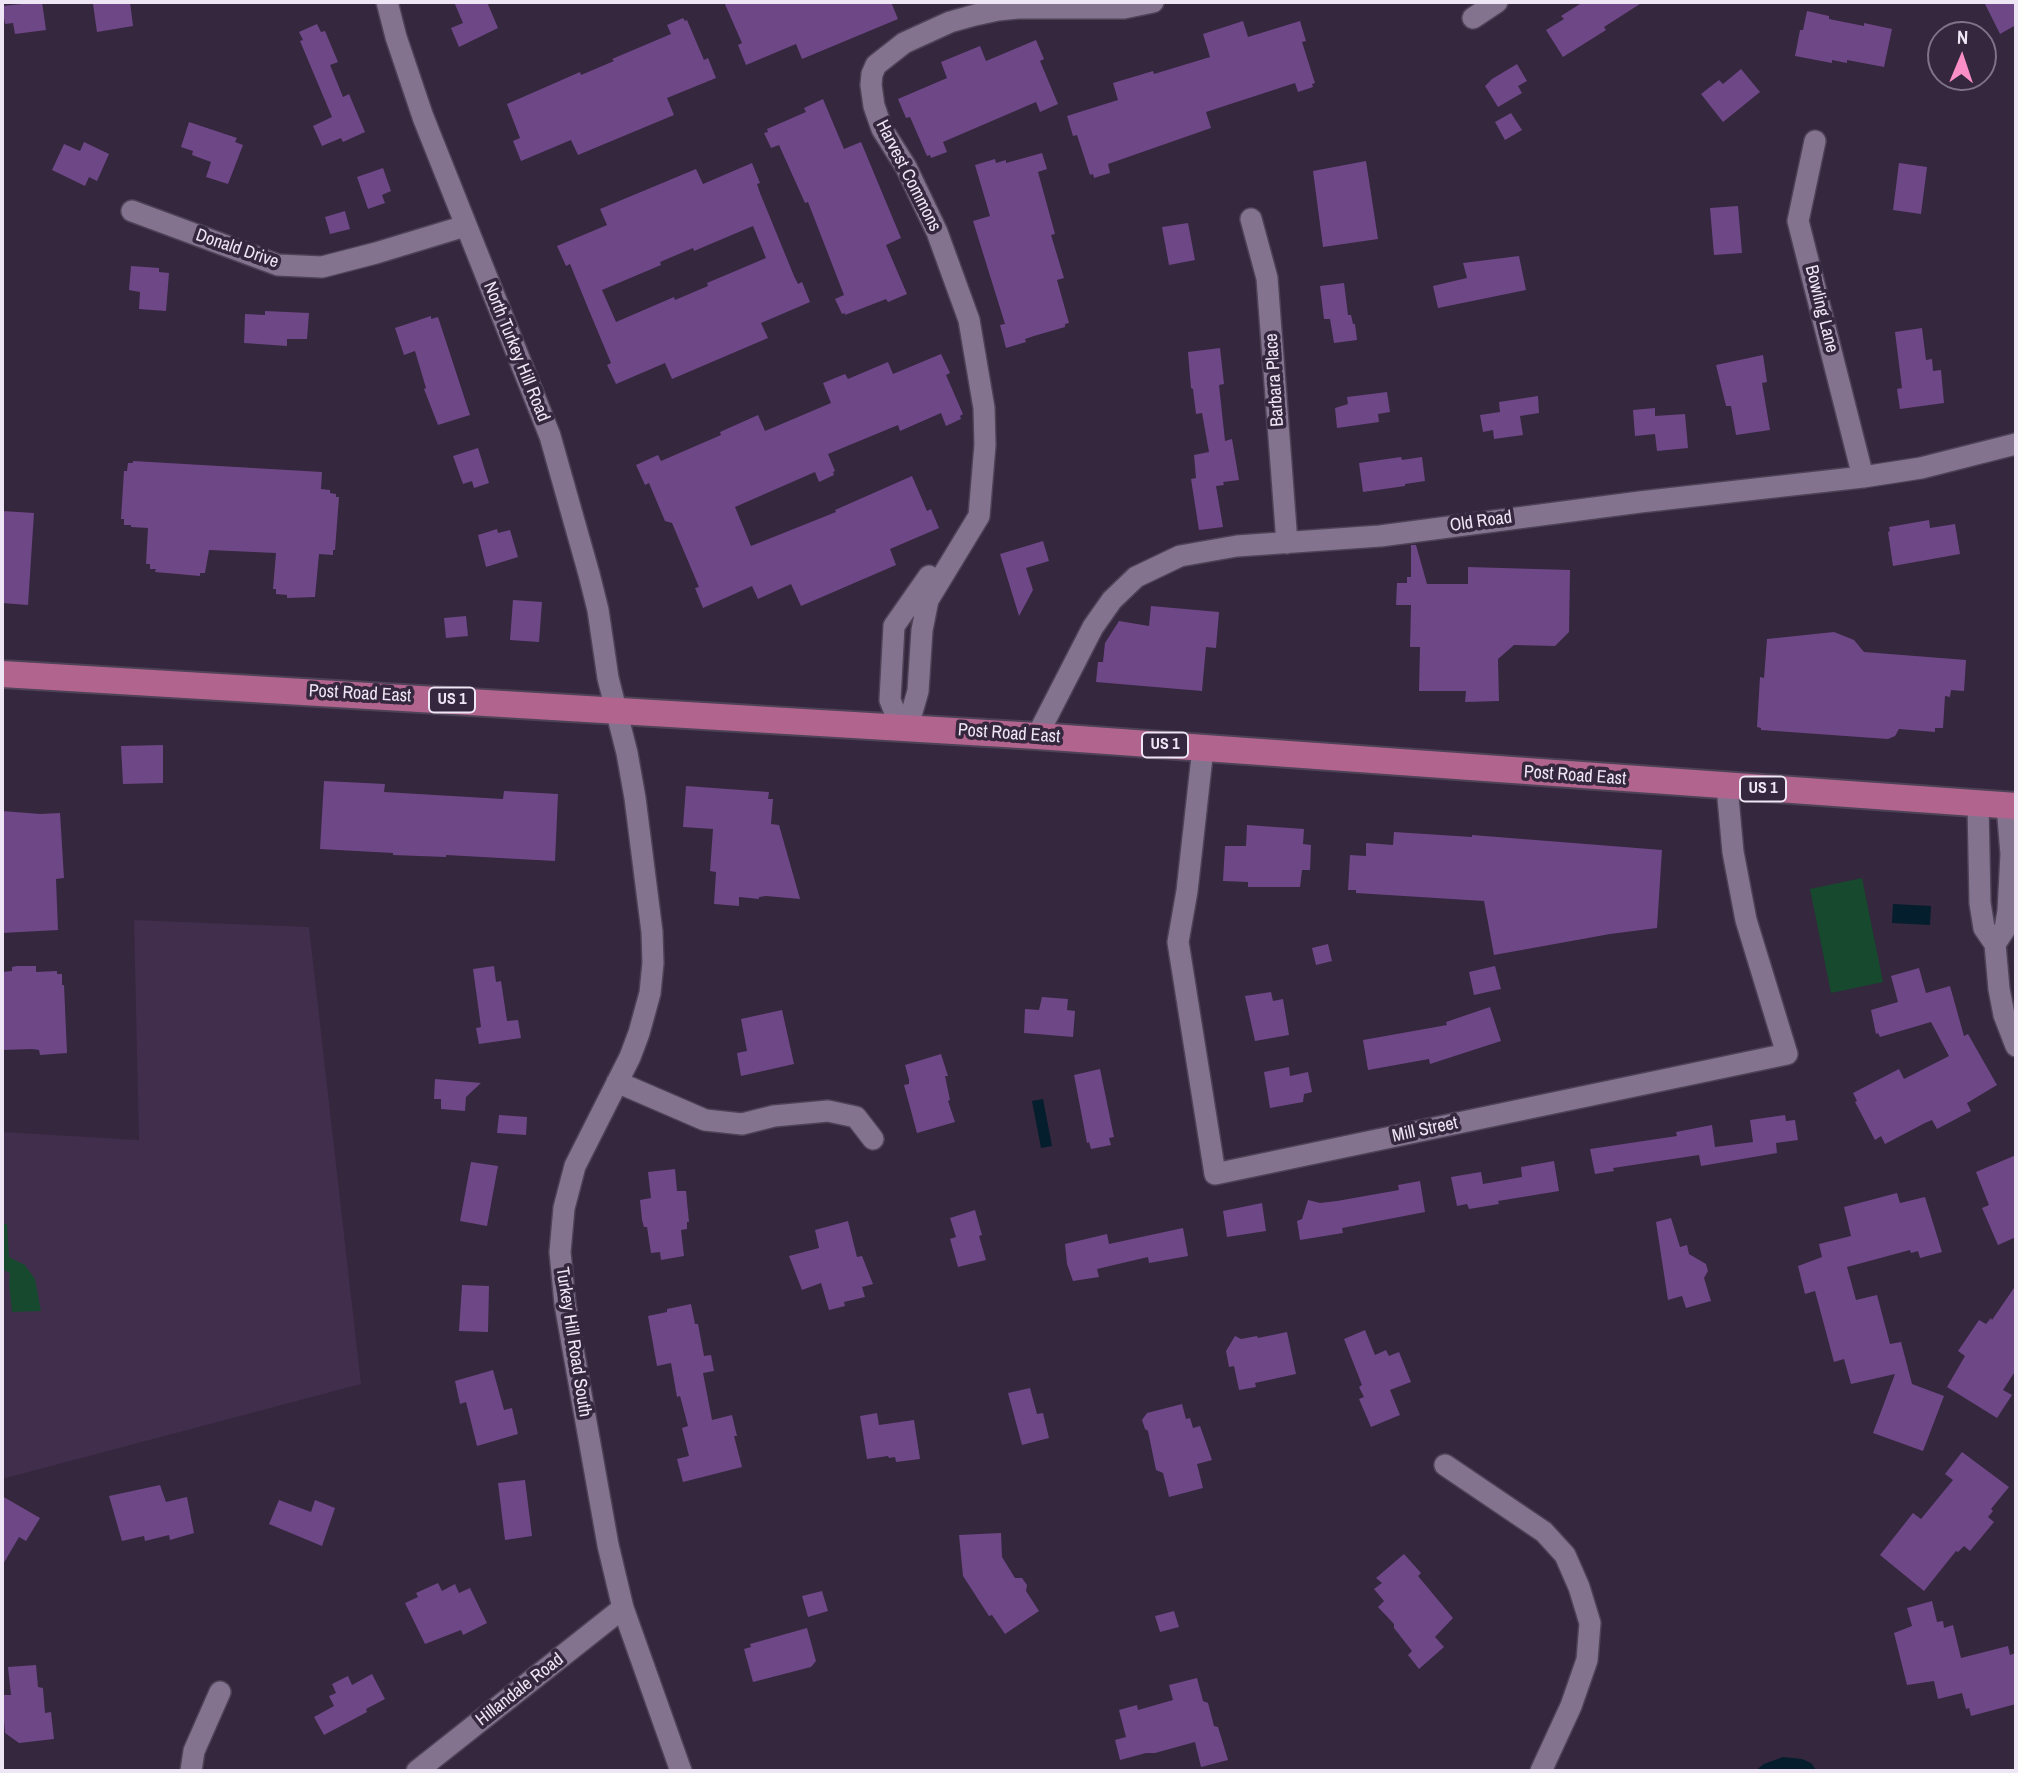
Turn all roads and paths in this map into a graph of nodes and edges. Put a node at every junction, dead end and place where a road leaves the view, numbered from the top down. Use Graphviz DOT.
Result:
graph roads {
  1 [pos="387,2"];
  2 [pos="1153,2"];
  3 [pos="1497,2"];
  4 [pos="1473,18"];
  5 [pos="1815,141"];
  6 [pos="132,211"];
  7 [pos="1251,219"];
  8 [pos="465,226"];
  9 [pos="2016,444"];
  10 [pos="1863,477"];
  11 [pos="1287,543"];
  12 [pos="2,674"];
  13 [pos="616,710"];
  14 [pos="901,728"];
  15 [pos="1037,736"];
  16 [pos="1203,748"];
  17 [pos="1727,787"];
  18 [pos="1978,804"];
  19 [pos="2012,806"];
  20 [pos="1995,944"];
  21 [pos="2016,1046"];
  22 [pos="617,1082"];
  23 [pos="873,1139"];
  24 [pos="1445,1465"];
  25 [pos="624,1608"];
  26 [pos="220,1692"];
  27 [pos="191,1771"];
  28 [pos="417,1771"];
  29 [pos="681,1771"];
  30 [pos="1541,1771"];
  1 -- 8 [label="street, North Turkey Hill Road"];
  2 -- 14 [label="street, Harvest Commons"];
  3 -- 4 [label="street"];
  5 -- 10 [label="street, Bowling Lane"];
  6 -- 8 [label="street, Donald Drive"];
  7 -- 11 [label="street, Barbara Place"];
  8 -- 13 [label="street, North Turkey Hill Road"];
  9 -- 10 [label="street, Old Road"];
  10 -- 11 [label="street, Old Road"];
  11 -- 15 [label="street, Old Road"];
  12 -- 13 [label="main road, Post Road East / US 1"];
  13 -- 14 [label="main road, Post Road East / US 1"];
  13 -- 22 [label="street, Turkey Hill Road South"];
  14 -- 15 [label="main road, Post Road East / US 1"];
  15 -- 16 [label="main road, Post Road East / US 1"];
  16 -- 17 [label="main road, Post Road East / US 1"];
  16 -- 17 [label="street, Mill Street"];
  17 -- 18 [label="main road, Post Road East / US 1"];
  18 -- 19 [label="main road, Post Road East / US 1"];
  18 -- 20 [label="street"];
  19 -- 20 [label="street"];
  20 -- 21 [label="street"];
  22 -- 23 [label="street"];
  22 -- 25 [label="street, Turkey Hill Road South"];
  24 -- 30 [label="street"];
  25 -- 28 [label="street, Hillandale Road"];
  25 -- 29 [label="street, Turkey Hill Road South"];
  26 -- 27 [label="street"];
}
